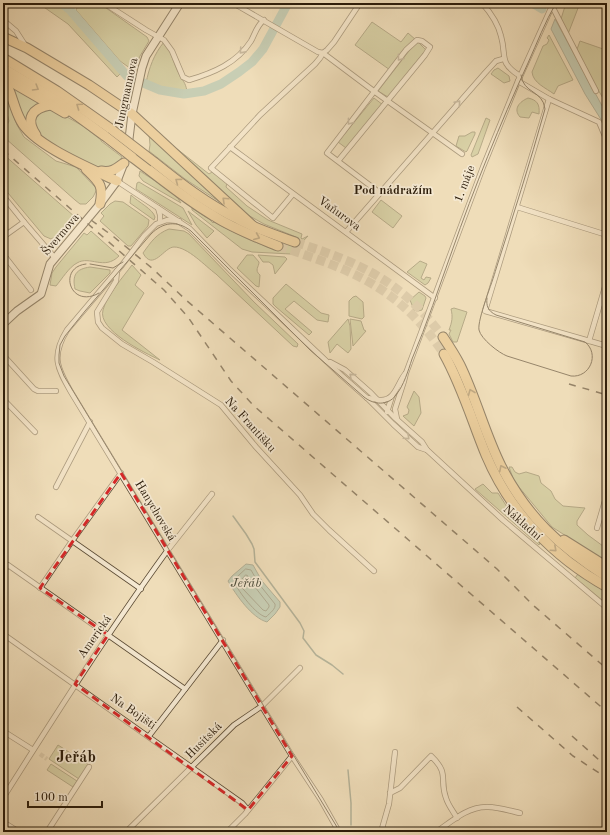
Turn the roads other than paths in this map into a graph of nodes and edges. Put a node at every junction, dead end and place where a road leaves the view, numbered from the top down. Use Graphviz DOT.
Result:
graph roads {
  1 [pos="104,3"];
  2 [pos="180,3"];
  3 [pos="233,3"];
  4 [pos="360,3"];
  5 [pos="482,3"];
  6 [pos="546,3"];
  7 [pos="552,6"];
  8 [pos="3,20"];
  9 [pos="264,20"];
  10 [pos="3,36"];
  11 [pos="158,36"];
  12 [pos="27,48"];
  13 [pos="323,53"];
  14 [pos="3,58"];
  15 [pos="503,59"];
  16 [pos="3,68"];
  17 [pos="520,76"];
  18 [pos="3,78"];
  19 [pos="518,81"];
  20 [pos="596,91"];
  21 [pos="375,92"];
  22 [pos="549,99"];
  23 [pos="388,101"];
  24 [pos="50,105"];
  25 [pos="132,114"];
  26 [pos="96,129"];
  27 [pos="108,132"];
  28 [pos="432,132"];
  29 [pos="607,141"];
  30 [pos="43,143"];
  31 [pos="230,147"];
  32 [pos="128,150"];
  33 [pos="462,154"];
  34 [pos="338,161"];
  35 [pos="124,163"];
  36 [pos="81,164"];
  37 [pos="151,165"];
  38 [pos="117,181"];
  39 [pos="380,193"];
  40 [pos="293,194"];
  41 [pos="3,196"];
  42 [pos="100,204"];
  43 [pos="158,208"];
  44 [pos="517,208"];
  45 [pos="179,221"];
  46 [pos="24,222"];
  47 [pos="160,222"];
  48 [pos="254,227"];
  49 [pos="346,232"];
  50 [pos="607,235"];
  51 [pos="3,237"];
  52 [pos="295,242"];
  53 [pos="278,246"];
  54 [pos="3,254"];
  55 [pos="55,258"];
  56 [pos="117,271"];
  57 [pos="607,280"];
  58 [pos="31,290"];
  59 [pos="435,298"];
  60 [pos="3,324"];
  61 [pos="443,337"];
  62 [pos="589,341"];
  63 [pos="607,346"];
  64 [pos="444,354"];
  65 [pos="3,355"];
  66 [pos="326,360"];
  67 [pos="406,373"];
  68 [pos="56,391"];
  69 [pos="393,394"];
  70 [pos="367,398"];
  71 [pos="377,398"];
  72 [pos="3,399"];
  73 [pos="396,406"];
  74 [pos="378,410"];
  75 [pos="387,411"];
  76 [pos="397,420"];
  77 [pos="389,421"];
  78 [pos="90,422"];
  79 [pos="35,432"];
  80 [pos="427,450"];
  81 [pos="121,474"];
  82 [pos="56,487"];
  83 [pos="212,494"];
  84 [pos="607,494"];
  85 [pos="527,508"];
  86 [pos="38,517"];
  87 [pos="596,528"];
  88 [pos="72,541"];
  89 [pos="168,551"];
  90 [pos="607,567"];
  91 [pos="374,571"];
  92 [pos="3,572"];
  93 [pos="607,577"];
  94 [pos="607,587"];
  95 [pos="40,588"];
  96 [pos="141,589"];
  97 [pos="607,608"];
  98 [pos="3,634"];
  99 [pos="108,635"];
  100 [pos="223,640"];
  101 [pos="300,668"];
  102 [pos="75,684"];
  103 [pos="185,689"];
  104 [pos="262,706"];
  105 [pos="3,731"];
  106 [pos="149,736"];
  107 [pos="33,750"];
  108 [pos="395,752"];
  109 [pos="292,756"];
  110 [pos="89,767"];
  111 [pos="193,767"];
  112 [pos="390,793"];
  113 [pos="3,798"];
  114 [pos="248,810"];
  115 [pos="520,813"];
  116 [pos="457,818"];
  117 [pos="3,822"];
  118 [pos="19,832"];
  119 [pos="47,832"];
  120 [pos="126,832"];
  121 [pos="227,832"];
  122 [pos="339,832"];
  123 [pos="381,832"];
  124 [pos="436,832"];
  1 -- 11 [label="street"];
  2 -- 11 [label="street, Jungmannova"];
  3 -- 9 [label="street"];
  4 -- 13 [label="street"];
  5 -- 15 [label="street"];
  6 -- 7 [label="street"];
  7 -- 17 [label="street, 1. máje"];
  7 -- 20 [label="street"];
  8 -- 12 [label="street"];
  9 -- 11 [label="street, one-way"];
  9 -- 13 [label="street"];
  10 -- 12 [label="highway"];
  11 -- 25 [label="street, Jungmannova"];
  12 -- 25 [label="highway"];
  13 -- 21 [label="street"];
  13 -- 31 [label="street"];
  27 -- 14 [label="highway, one-way"];
  15 -- 17 [label="street"];
  28 -- 15 [label="street, one-way"];
  16 -- 26 [label="highway, one-way"];
  17 -- 19 [label="street, 1. máje"];
  18 -- 24 [label="highway"];
  18 -- 30 [label="highway"];
  19 -- 22 [label="street"];
  19 -- 59 [label="street, 1. máje"];
  21 -- 23 [label="street"];
  23 -- 21 [label="street, one-way"];
  21 -- 34 [label="street, one-way"];
  22 -- 29 [label="street"];
  22 -- 44 [label="street"];
  23 -- 28 [label="street"];
  23 -- 34 [label="street"];
  24 -- 26 [label="highway"];
  24 -- 30 [label="highway"];
  25 -- 32 [label="street, Jungmannova"];
  48 -- 25 [label="highway, one-way"];
  26 -- 27 [label="highway"];
  27 -- 37 [label="highway, bridge"];
  28 -- 33 [label="street"];
  28 -- 39 [label="street"];
  30 -- 36 [label="highway"];
  31 -- 40 [label="street, Vaňurova"];
  31 -- 40 [label="street"];
  32 -- 35 [label="street, Švermova"];
  34 -- 39 [label="street"];
  35 -- 36 [label="highway"];
  35 -- 38 [label="street, Švermova"];
  36 -- 38 [label="highway"];
  36 -- 42 [label="highway"];
  48 -- 37 [label="highway, one-way"];
  37 -- 53 [label="highway, one-way"];
  38 -- 42 [label="street, Švermova"];
  38 -- 43 [label="street"];
  39 -- 49 [label="street"];
  40 -- 49 [label="street, Vaňurova"];
  41 -- 46 [label="street"];
  42 -- 55 [label="street, Švermova"];
  43 -- 45 [label="street"];
  43 -- 47 [label="street"];
  44 -- 50 [label="street"];
  44 -- 62 [label="street"];
  45 -- 47 [label="street"];
  45 -- 66 [label="street"];
  46 -- 51 [label="street"];
  46 -- 55 [label="street"];
  47 -- 56 [label="street, Hanychovská"];
  48 -- 52 [label="highway"];
  49 -- 59 [label="street, Vaňurova"];
  54 -- 58 [label="street"];
  55 -- 60 [label="street, Švermova"];
  56 -- 78 [label="street, Hanychovská"];
  56 -- 91 [label="street, Na Františku"];
  57 -- 62 [label="street"];
  59 -- 67 [label="street, 1. máje"];
  85 -- 61 [label="highway, one-way"];
  62 -- 63 [label="street"];
  64 -- 94 [label="highway, one-way"];
  65 -- 68 [label="street"];
  66 -- 70 [label="street, Nákladní"];
  71 -- 66 [label="street, Nákladní, one-way"];
  67 -- 69 [label="street, 1. máje"];
  67 -- 73 [label="street, 1. máje"];
  69 -- 71 [label="street, 1. máje"];
  69 -- 75 [label="street, 1. máje"];
  70 -- 71 [label="street, 1. máje"];
  70 -- 74 [label="street, Nákladní"];
  71 -- 75 [label="street, Nákladní"];
  72 -- 79 [label="street"];
  73 -- 75 [label="street"];
  73 -- 76 [label="street, 1. máje"];
  74 -- 75 [label="street"];
  74 -- 77 [label="street, Nákladní"];
  75 -- 76 [label="street, Nákladní"];
  75 -- 77 [label="street"];
  76 -- 80 [label="street, Nákladní"];
  77 -- 80 [label="street, Nákladní, one-way"];
  78 -- 81 [label="street, Hanychovská"];
  78 -- 82 [label="street"];
  80 -- 97 [label="street, Nákladní"];
  81 -- 88 [label="street"];
  81 -- 89 [label="street, Hanychovská"];
  83 -- 89 [label="street, Americká"];
  84 -- 87 [label="street"];
  85 -- 90 [label="highway"];
  85 -- 93 [label="highway"];
  86 -- 88 [label="street"];
  88 -- 95 [label="street"];
  88 -- 96 [label="street"];
  89 -- 96 [label="street, Americká"];
  89 -- 100 [label="street, Hanychovská"];
  92 -- 95 [label="street"];
  95 -- 99 [label="street"];
  96 -- 99 [label="street, Americká"];
  98 -- 102 [label="street, Na Bojišti"];
  99 -- 102 [label="street, Americká"];
  99 -- 103 [label="street"];
  100 -- 103 [label="street"];
  100 -- 104 [label="street, Hanychovská"];
  101 -- 104 [label="street, Husitská"];
  102 -- 106 [label="street, Na Bojišti"];
  102 -- 107 [label="street, Americká"];
  103 -- 106 [label="street"];
  104 -- 109 [label="street, Hanychovská"];
  104 -- 111 [label="street, Husitská"];
  105 -- 107 [label="street"];
  106 -- 111 [label="street, Na Bojišti"];
  107 -- 113 [label="street, Americká"];
  108 -- 112 [label="street"];
  109 -- 114 [label="street"];
  109 -- 122 [label="street, Hanychovská"];
  110 -- 119 [label="street"];
  111 -- 114 [label="street, Na Bojišti"];
  111 -- 120 [label="street, Husitská"];
  112 -- 116 [label="street"];
  112 -- 123 [label="street"];
  114 -- 121 [label="street"];
  115 -- 116 [label="street"];
  116 -- 124 [label="street"];
  117 -- 118 [label="street"];
}
